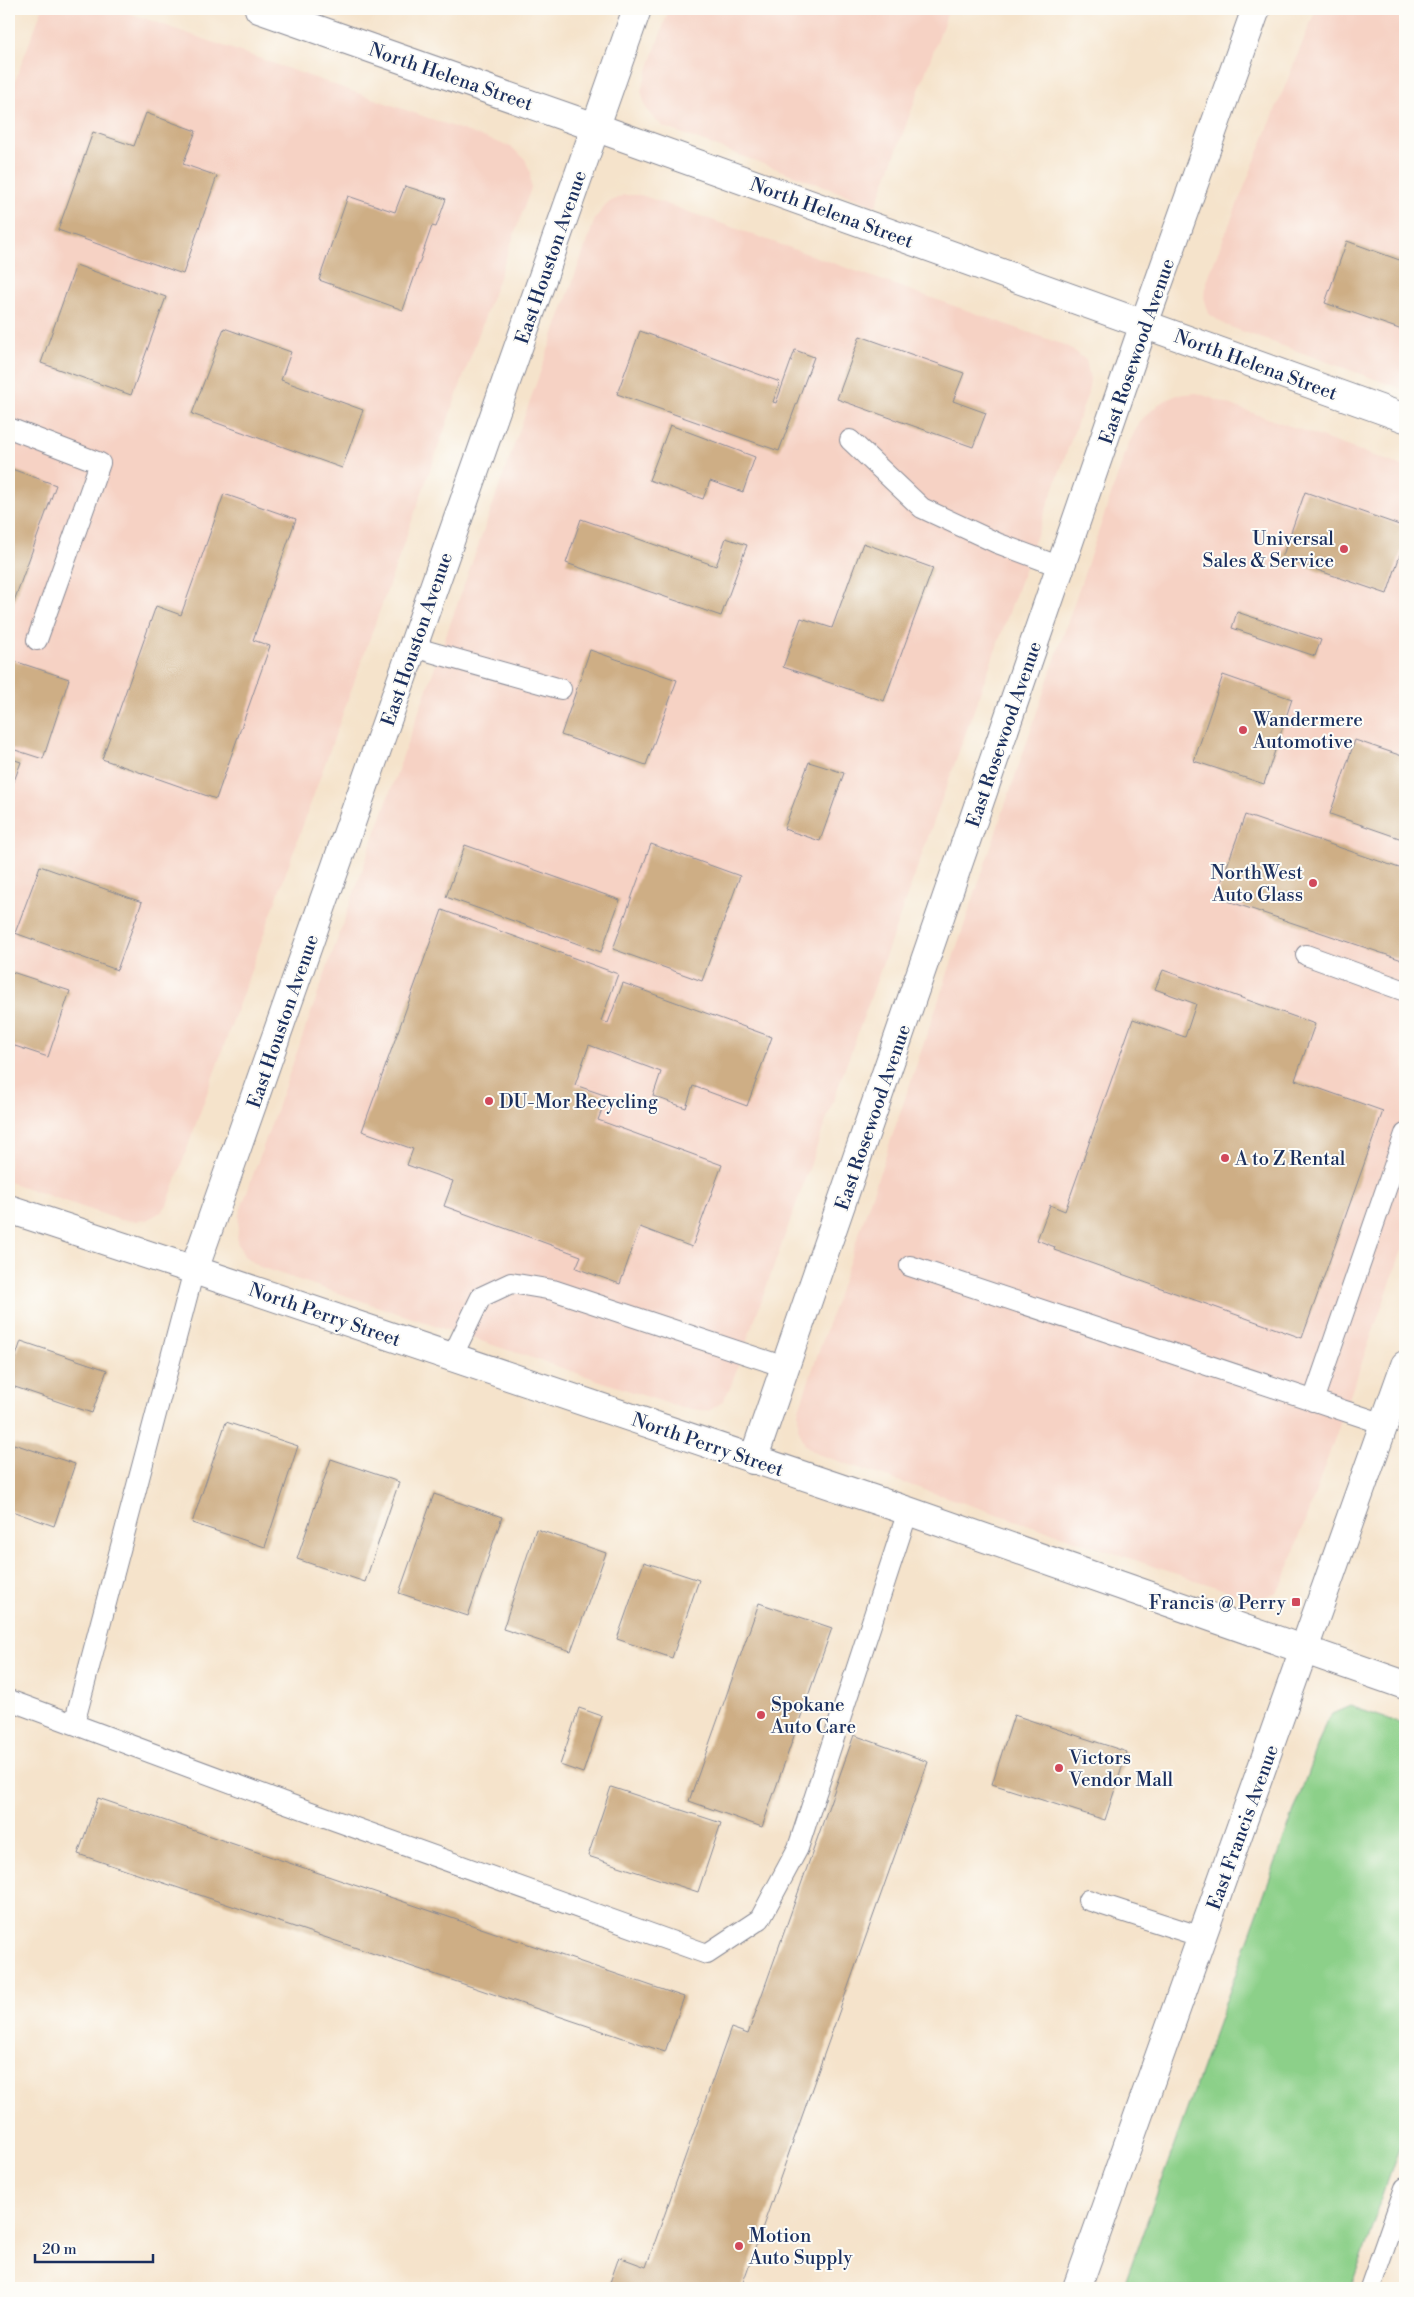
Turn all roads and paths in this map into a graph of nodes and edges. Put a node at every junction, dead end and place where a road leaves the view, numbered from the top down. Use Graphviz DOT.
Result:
graph roads {
  1 [pos="259,9"];
  2 [pos="637,9"];
  3 [pos="1256,9"];
  4 [pos="595,127"];
  5 [pos="1144,324"];
  6 [pos="1405,418"];
  7 [pos="9,428"];
  8 [pos="850,440"];
  9 [pos="1061,567"];
  10 [pos="36,640"];
  11 [pos="413,647"];
  12 [pos="561,689"];
  13 [pos="1306,955"];
  14 [pos="1405,991"];
  15 [pos="1405,1134"];
  16 [pos="9,1209"];
  17 [pos="910,1266"];
  18 [pos="194,1270"];
  19 [pos="452,1357"];
  20 [pos="1405,1365"];
  21 [pos="785,1367"];
  22 [pos="1313,1402"];
  23 [pos="1384,1424"];
  24 [pos="753,1460"];
  25 [pos="908,1511"];
  26 [pos="1305,1652"];
  27 [pos="1405,1685"];
  28 [pos="9,1700"];
  29 [pos="74,1724"];
  30 [pos="1088,1900"];
  31 [pos="1202,1937"];
  32 [pos="1405,2188"];
  33 [pos="1077,2288"];
  34 [pos="1370,2288"];
  1 -- 4 [label="street, North Helena Street"];
  2 -- 4 [label="street, East Houston Avenue"];
  3 -- 5 [label="street, East Rosewood Avenue"];
  4 -- 5 [label="street, North Helena Street"];
  4 -- 11 [label="street, East Houston Avenue"];
  5 -- 6 [label="street, North Helena Street"];
  5 -- 9 [label="street, East Rosewood Avenue"];
  7 -- 10 [label="lane"];
  8 -- 9 [label="lane"];
  9 -- 21 [label="street, East Rosewood Avenue"];
  11 -- 12 [label="lane"];
  11 -- 18 [label="street, East Houston Avenue"];
  13 -- 14 [label="lane"];
  15 -- 22 [label="lane"];
  16 -- 18 [label="street, North Perry Street"];
  17 -- 22 [label="lane"];
  18 -- 19 [label="street, North Perry Street"];
  18 -- 29 [label="lane"];
  19 -- 21 [label="lane"];
  19 -- 24 [label="street, North Perry Street"];
  20 -- 23 [label="street, East Francis Avenue"];
  21 -- 24 [label="street, East Rosewood Avenue"];
  22 -- 23 [label="lane"];
  23 -- 26 [label="street, East Francis Avenue"];
  24 -- 25 [label="street, North Perry Street"];
  25 -- 26 [label="street, North Perry Street"];
  25 -- 29 [label="lane"];
  26 -- 27 [label="street, North Perry Street"];
  26 -- 31 [label="street, East Francis Avenue"];
  28 -- 29 [label="lane"];
  30 -- 31 [label="lane"];
  31 -- 33 [label="street, East Francis Avenue"];
  32 -- 34 [label="lane"];
}
